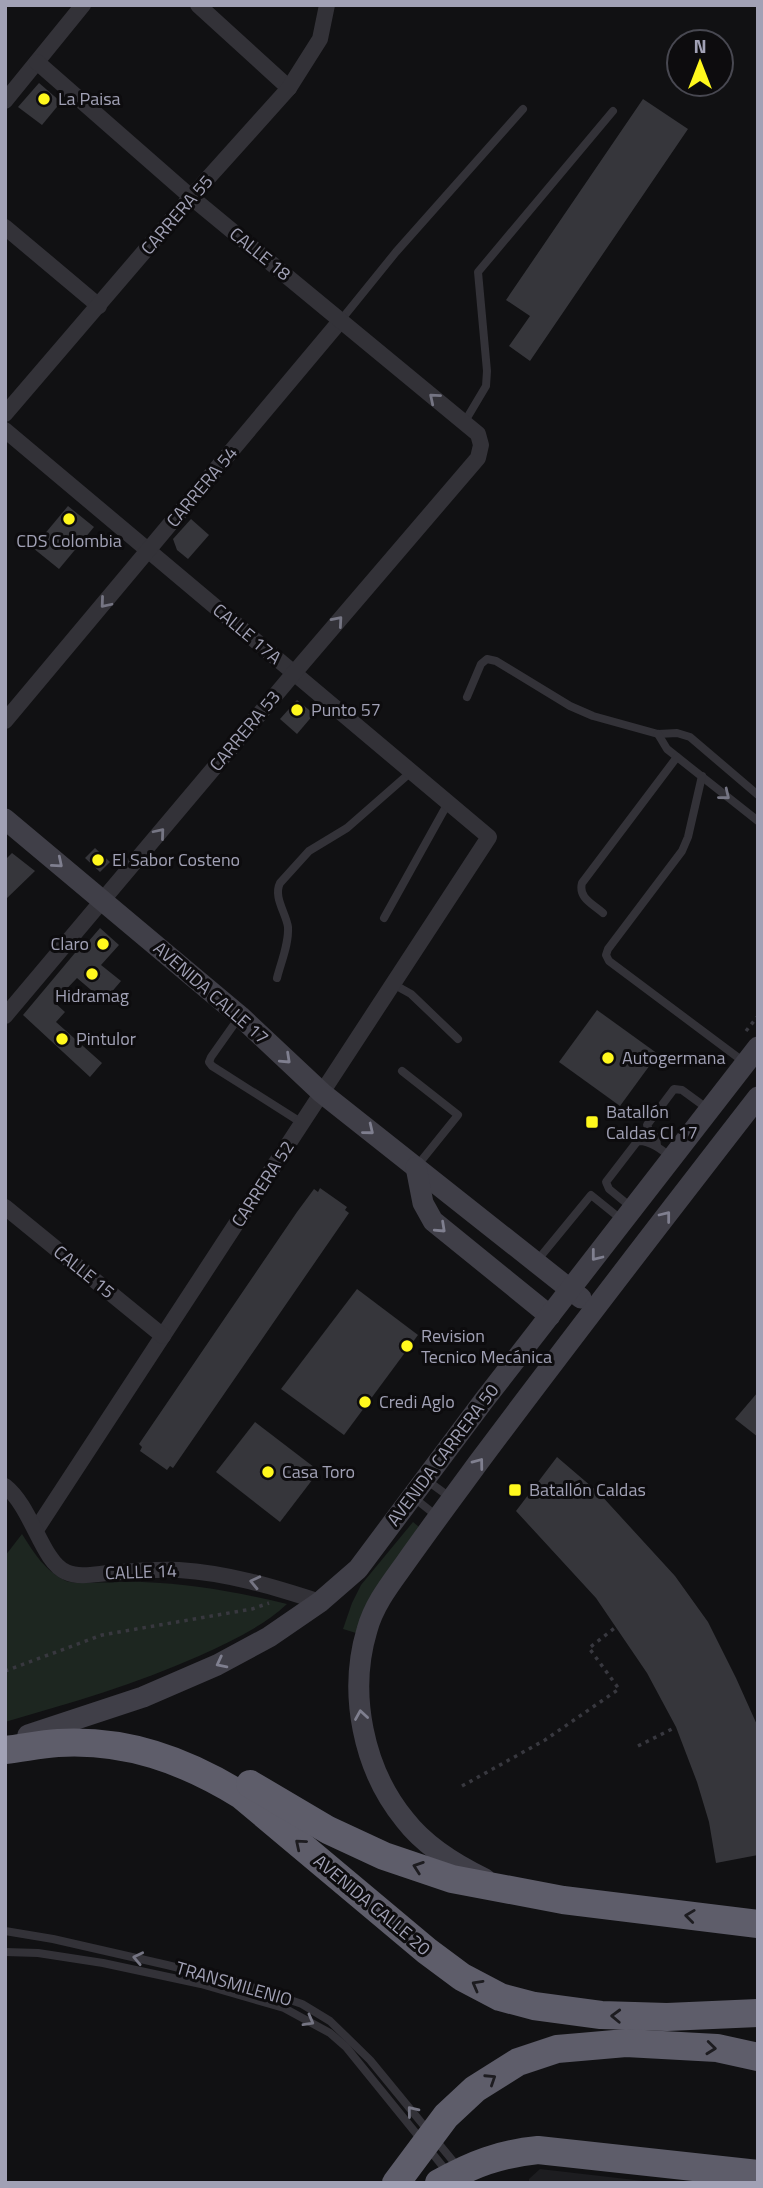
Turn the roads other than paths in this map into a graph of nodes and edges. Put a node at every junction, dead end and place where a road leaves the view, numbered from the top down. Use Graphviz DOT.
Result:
graph roads {
  1 [pos="83,5"];
  2 [pos="198,5"];
  3 [pos="327,5"];
  4 [pos="37,62"];
  5 [pos="289,88"];
  6 [pos="5,101"];
  7 [pos="523,108"];
  8 [pos="613,111"];
  9 [pos="191,197"];
  10 [pos="5,227"];
  11 [pos="99,306"];
  12 [pos="341,320"];
  13 [pos="5,414"];
  14 [pos="464,423"];
  15 [pos="5,430"];
  16 [pos="481,445"];
  17 [pos="149,551"];
  18 [pos="294,673"];
  19 [pos="467,697"];
  20 [pos="5,721"];
  21 [pos="658,734"];
  22 [pos="677,757"];
  23 [pos="411,772"];
  24 [pos="702,776"];
  25 [pos="758,795"];
  26 [pos="448,803"];
  27 [pos="5,819"];
  28 [pos="758,821"];
  29 [pos="489,837"];
  30 [pos="103,900"];
  31 [pos="603,913"];
  32 [pos="384,918"];
  33 [pos="277,978"];
  34 [pos="393,984"];
  35 [pos="5,1016"];
  36 [pos="240,1016"];
  37 [pos="458,1039"];
  38 [pos="752,1055"];
  39 [pos="402,1071"];
  40 [pos="322,1093"];
  41 [pos="758,1097"];
  42 [pos="709,1110"];
  43 [pos="302,1124"];
  44 [pos="665,1152"];
  45 [pos="416,1167"];
  46 [pos="5,1207"];
  47 [pos="628,1215"];
  48 [pos="536,1262"];
  49 [pos="570,1290"];
  50 [pos="594,1308"];
  51 [pos="550,1316"];
  52 [pos="163,1336"];
  53 [pos="425,1479"];
  54 [pos="5,1486"];
  55 [pos="412,1497"];
  56 [pos="452,1499"];
  57 [pos="438,1517"];
  58 [pos="36,1530"];
  59 [pos="320,1602"];
  60 [pos="13,1743"];
  61 [pos="381,1780"];
  62 [pos="531,1895"];
  63 [pos="758,1924"];
  64 [pos="5,1931"];
  65 [pos="5,1952"];
  66 [pos="758,2013"];
  67 [pos="758,2057"];
  68 [pos="428,2139"];
  69 [pos="758,2157"];
  70 [pos="626,2159"];
  71 [pos="758,2174"];
  72 [pos="456,2179"];
  73 [pos="396,2183"];
  1 -- 4 [label="street"];
  2 -- 5 [label="street"];
  3 -- 5 [label="street, CARRERA 55"];
  4 -- 6 [label="street"];
  4 -- 9 [label="street, CALLE 18"];
  5 -- 9 [label="street, CARRERA 55"];
  7 -- 12 [label="lane, CARRERA 54"];
  8 -- 14 [label="lane"];
  9 -- 11 [label="street, CARRERA 55"];
  9 -- 12 [label="street, CALLE 18"];
  10 -- 11 [label="street"];
  11 -- 13 [label="street, CARRERA 55"];
  14 -- 12 [label="street, CALLE 18, one-way"];
  12 -- 17 [label="street, CARRERA 54"];
  14 -- 16 [label="street, CALLE 18"];
  15 -- 17 [label="street, CALLE 17A"];
  18 -- 16 [label="street, CARRERA 53, one-way"];
  17 -- 18 [label="street, CALLE 17A"];
  17 -- 20 [label="street, CARRERA 54, one-way"];
  18 -- 23 [label="street, CALLE 17A"];
  30 -- 18 [label="street, CARRERA 53, one-way"];
  19 -- 21 [label="lane"];
  21 -- 22 [label="lane"];
  21 -- 25 [label="lane"];
  22 -- 24 [label="lane"];
  22 -- 31 [label="lane"];
  23 -- 26 [label="street, CALLE 17A"];
  23 -- 33 [label="lane"];
  24 -- 28 [label="lane, one-way"];
  24 -- 38 [label="lane"];
  26 -- 29 [label="street, CALLE 17A"];
  26 -- 32 [label="lane"];
  27 -- 30 [label="main road, AVENIDA CALLE 17, one-way"];
  29 -- 34 [label="street, CARRERA 52"];
  30 -- 35 [label="street, CARRERA 53"];
  30 -- 36 [label="main road, AVENIDA CALLE 17"];
  34 -- 37 [label="lane"];
  34 -- 40 [label="street, CARRERA 52"];
  36 -- 40 [label="main road, AVENIDA CALLE 17, one-way"];
  36 -- 43 [label="lane"];
  38 -- 42 [label="main road, AVENIDA CARRERA 50"];
  39 -- 45 [label="lane"];
  40 -- 43 [label="street, CARRERA 52"];
  40 -- 45 [label="main road, AVENIDA CALLE 17, one-way"];
  50 -- 41 [label="main road, AVENIDA CARRERA 50, one-way"];
  42 -- 44 [label="main road, AVENIDA CARRERA 50"];
  42 -- 44 [label="lane"];
  43 -- 52 [label="street, CARRERA 52"];
  44 -- 47 [label="main road, AVENIDA CARRERA 50"];
  44 -- 47 [label="lane"];
  45 -- 48 [label="main road, AVENIDA CALLE 17"];
  45 -- 51 [label="main road, one-way"];
  46 -- 52 [label="street, CALLE 15"];
  47 -- 48 [label="lane"];
  47 -- 49 [label="main road, AVENIDA CARRERA 50, one-way"];
  48 -- 49 [label="main road, AVENIDA CALLE 17"];
  49 -- 50 [label="main road, AVENIDA CALLE 17"];
  49 -- 51 [label="main road, AVENIDA CARRERA 50"];
  56 -- 50 [label="main road, AVENIDA CARRERA 50, one-way"];
  51 -- 53 [label="main road, AVENIDA CARRERA 50"];
  52 -- 58 [label="street, CARRERA 52"];
  53 -- 55 [label="main road, AVENIDA CARRERA 50"];
  53 -- 56 [label="lane"];
  54 -- 58 [label="street, CALLE 14"];
  55 -- 57 [label="lane"];
  55 -- 59 [label="main road, AVENIDA CARRERA 50"];
  56 -- 57 [label="main road, AVENIDA CARRERA 50"];
  61 -- 57 [label="main road, AVENIDA CARRERA 50, one-way"];
  59 -- 58 [label="street, CALLE 14, one-way"];
  59 -- 60 [label="main road, AVENIDA CARRERA 50, one-way"];
  62 -- 60 [label="highway, AVENIDA CALLE 20, one-way"];
  66 -- 60 [label="highway, AVENIDA CALLE 20, one-way"];
  61 -- 62 [label="main road, AVENIDA CALLE 20"];
  63 -- 62 [label="highway, AVENIDA CALLE 20, one-way"];
  68 -- 64 [label="lane, TRANSMILENIO, one-way"];
  65 -- 68 [label="lane, TRANSMILENIO, one-way"];
  68 -- 67 [label="highway, one-way"];
  68 -- 72 [label="lane, TRANSMILENIO"];
  68 -- 73 [label="highway"];
  69 -- 70 [label="highway"];
  70 -- 71 [label="highway"];
  70 -- 72 [label="highway"];
}
